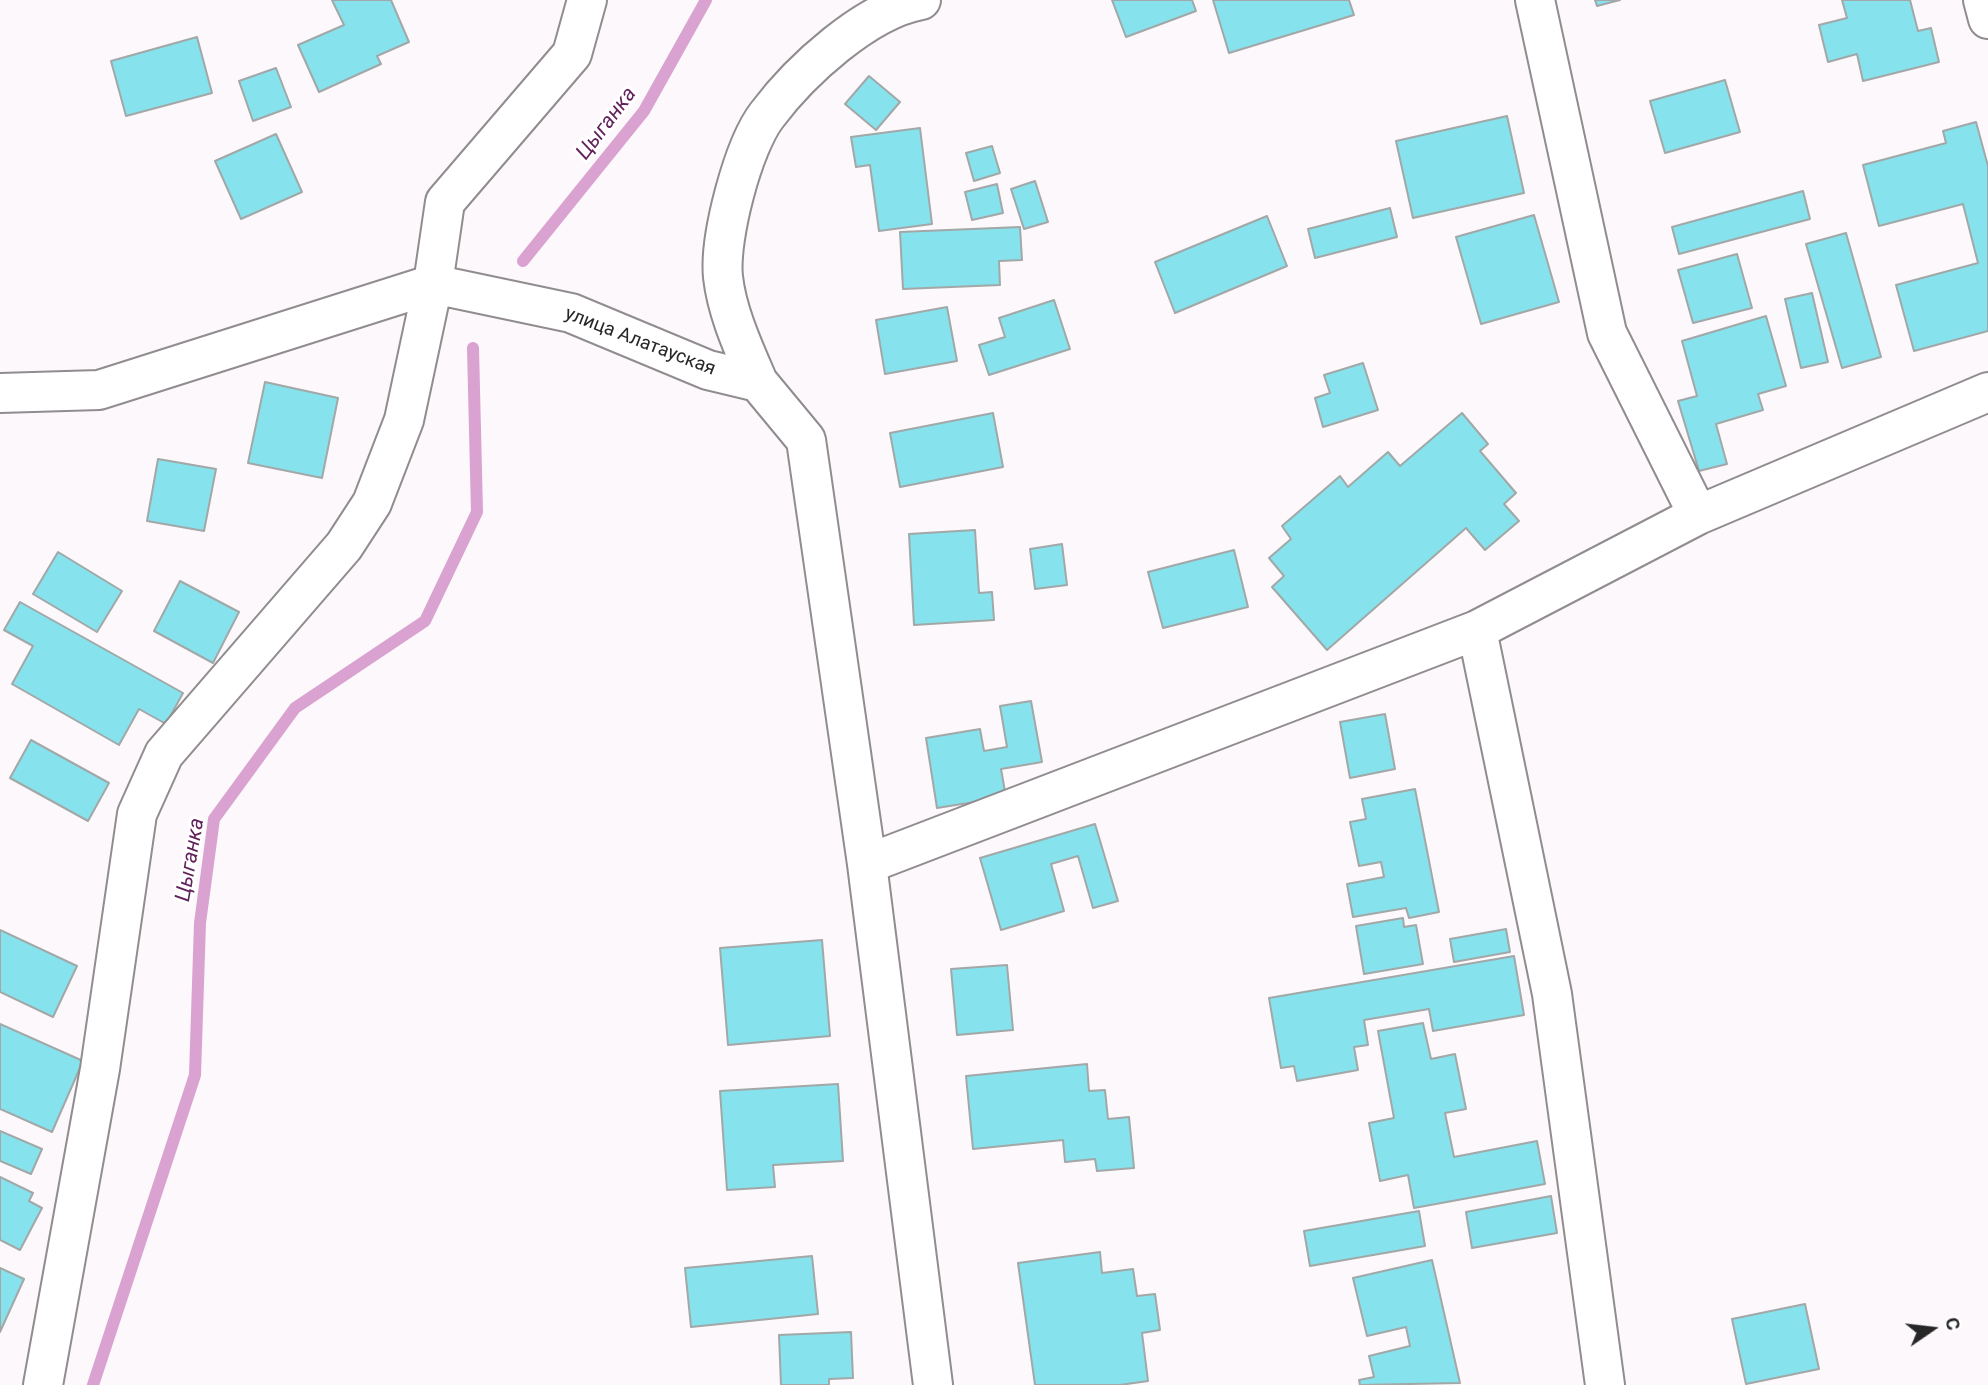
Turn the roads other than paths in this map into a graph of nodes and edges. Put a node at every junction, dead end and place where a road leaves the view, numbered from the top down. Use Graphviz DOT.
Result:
graph roads {
  1 [pos="587,0"];
  2 [pos="921,0"];
  3 [pos="1535,0"];
  4 [pos="1983,0"];
  5 [pos="1988,19"];
  6 [pos="433,284"];
  7 [pos="758,382"];
  8 [pos="1988,392"];
  9 [pos="0,393"];
  10 [pos="1698,515"];
  11 [pos="1477,630"];
  12 [pos="884,858"];
  13 [pos="43,1385"];
  14 [pos="933,1385"];
  15 [pos="1605,1385"];
  1 -- 6 [label="street"];
  2 -- 7 [label="street"];
  3 -- 10 [label="street"];
  4 -- 5 [label="street"];
  6 -- 7 [label="street, улица Алатауская"];
  6 -- 9 [label="street, улица Алатауская"];
  6 -- 13 [label="street"];
  7 -- 12 [label="street"];
  8 -- 10 [label="street"];
  10 -- 11 [label="street"];
  11 -- 12 [label="street"];
  11 -- 15 [label="street"];
  12 -- 14 [label="street"];
}
